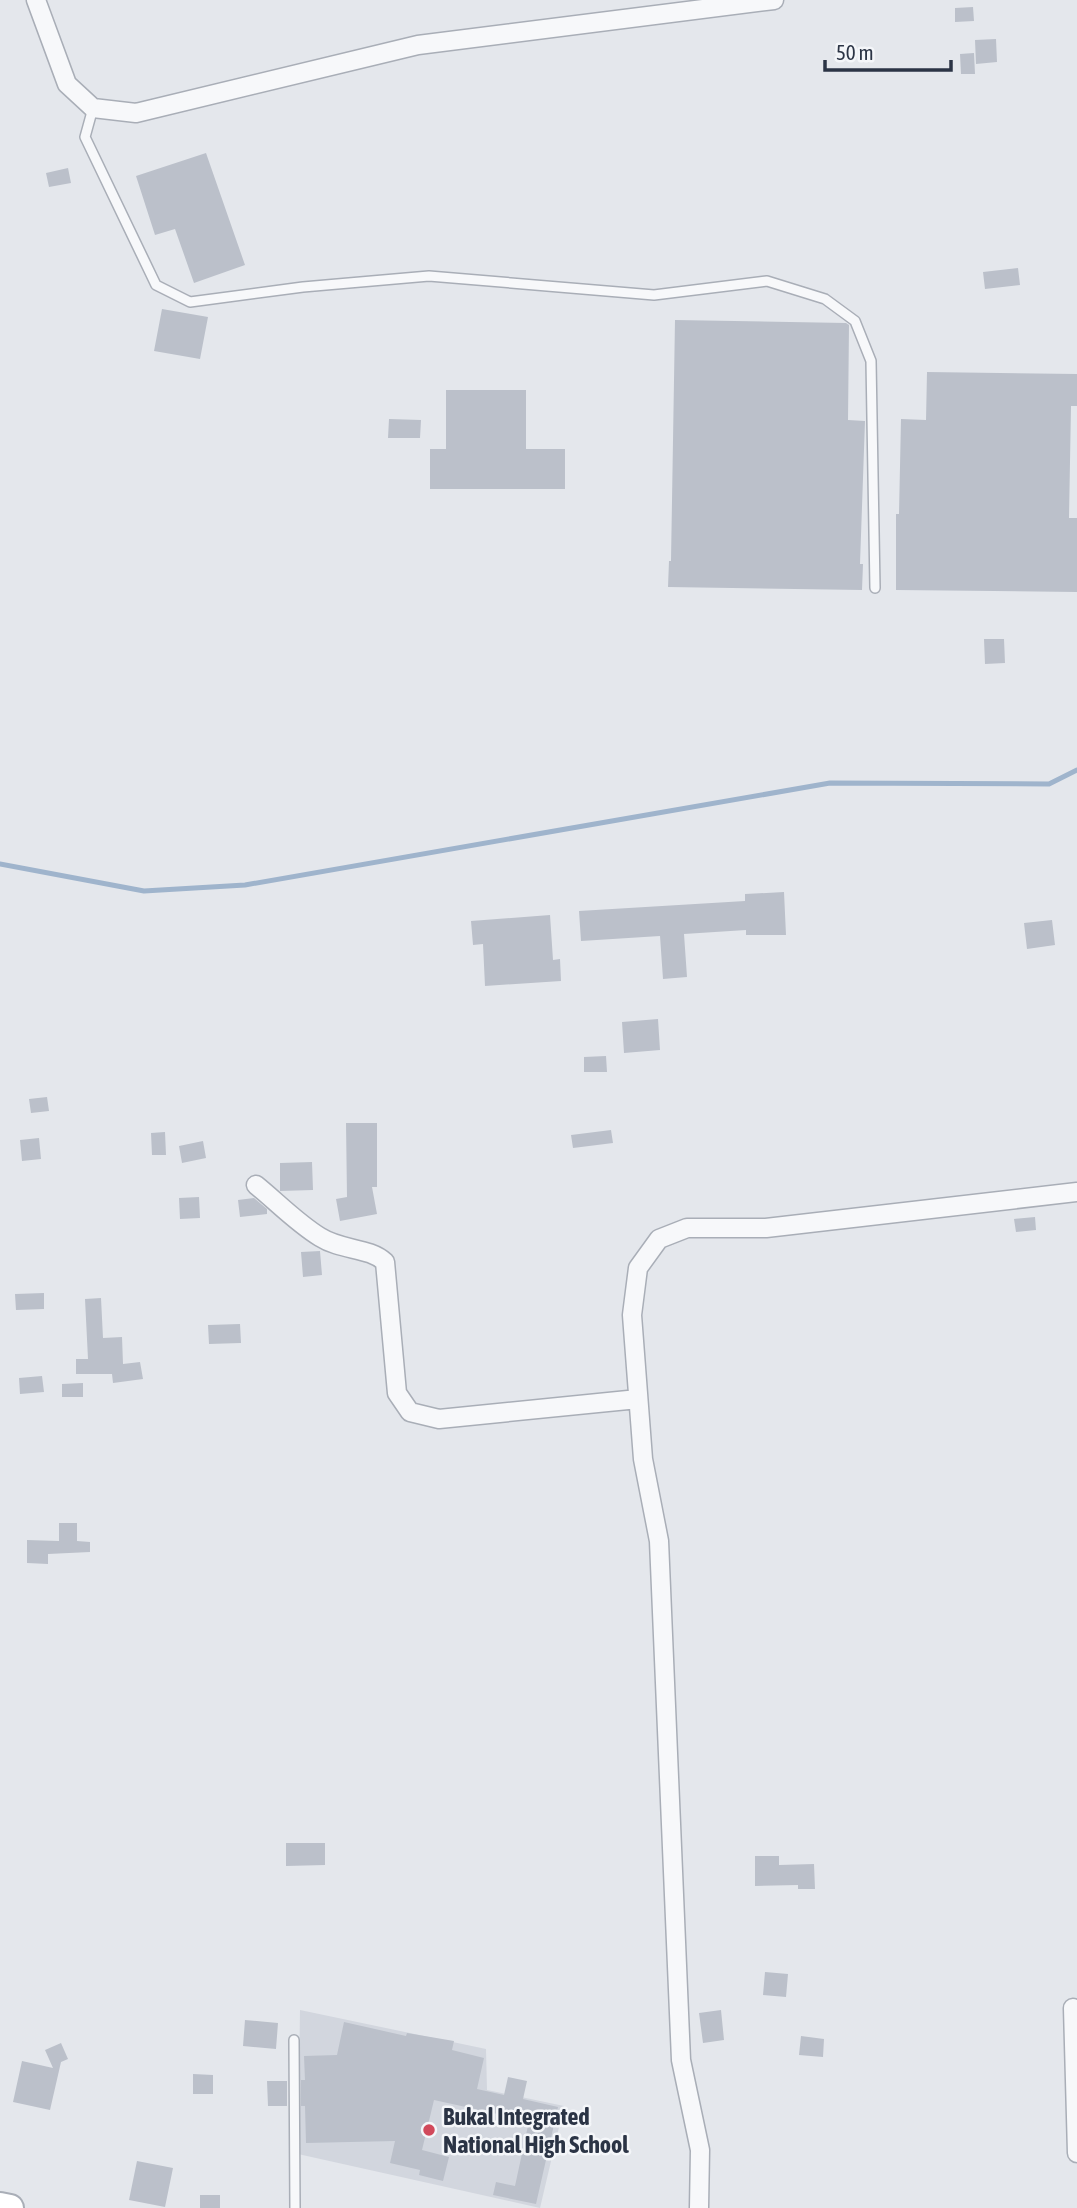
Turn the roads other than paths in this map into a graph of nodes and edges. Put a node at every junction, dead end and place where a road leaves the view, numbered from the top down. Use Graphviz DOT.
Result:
graph roads {
  1 [pos="36,0"];
  2 [pos="775,0"];
  3 [pos="93,108"];
  4 [pos="875,588"];
  5 [pos="256,1185"];
  6 [pos="1077,1192"];
  7 [pos="638,1399"];
  8 [pos="1073,2008"];
  9 [pos="294,2040"];
  10 [pos="1077,2153"];
  11 [pos="0,2206"];
  12 [pos="10,2208"];
  13 [pos="295,2208"];
  14 [pos="699,2208"];
  1 -- 3 [label="street"];
  2 -- 3 [label="street"];
  3 -- 4 [label="lane"];
  5 -- 7 [label="street"];
  6 -- 7 [label="street"];
  7 -- 14 [label="street"];
  8 -- 10 [label="street"];
  9 -- 13 [label="lane"];
  11 -- 12 [label="main road"];
}
